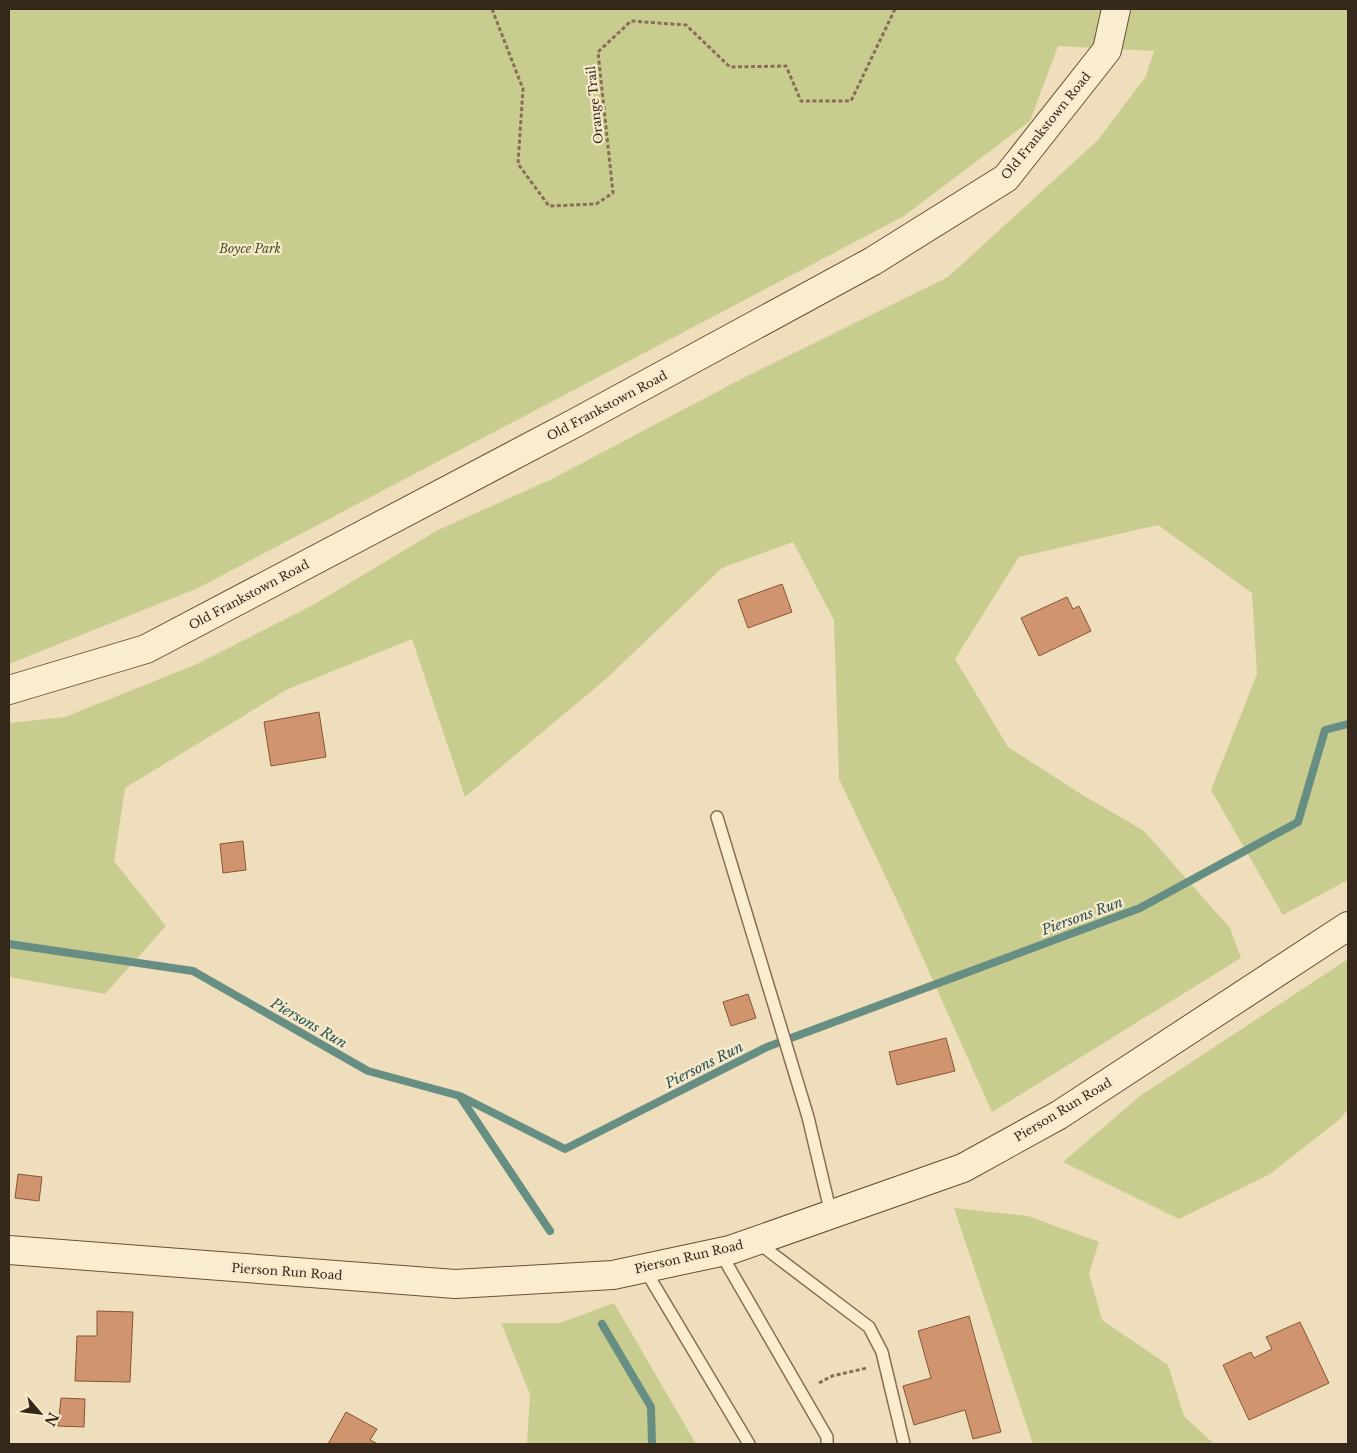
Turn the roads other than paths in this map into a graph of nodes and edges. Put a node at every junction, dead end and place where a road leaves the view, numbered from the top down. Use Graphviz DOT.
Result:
graph roads {
  1 [pos="1116,9"];
  2 [pos="9,690"];
  3 [pos="717,817"];
  4 [pos="1348,926"];
  5 [pos="831,1214"];
  6 [pos="756,1241"];
  7 [pos="9,1250"];
  8 [pos="720,1252"];
  9 [pos="644,1268"];
  10 [pos="749,1444"];
  11 [pos="827,1444"];
  12 [pos="904,1444"];
  1 -- 2 [label="street, Old Frankstown Road"];
  3 -- 5 [label="lane"];
  4 -- 5 [label="street, Pierson Run Road"];
  5 -- 6 [label="street, Pierson Run Road"];
  6 -- 8 [label="street, Pierson Run Road"];
  6 -- 12 [label="lane"];
  7 -- 9 [label="street, Pierson Run Road"];
  8 -- 9 [label="street, Pierson Run Road"];
  8 -- 11 [label="lane"];
  9 -- 10 [label="lane"];
}
